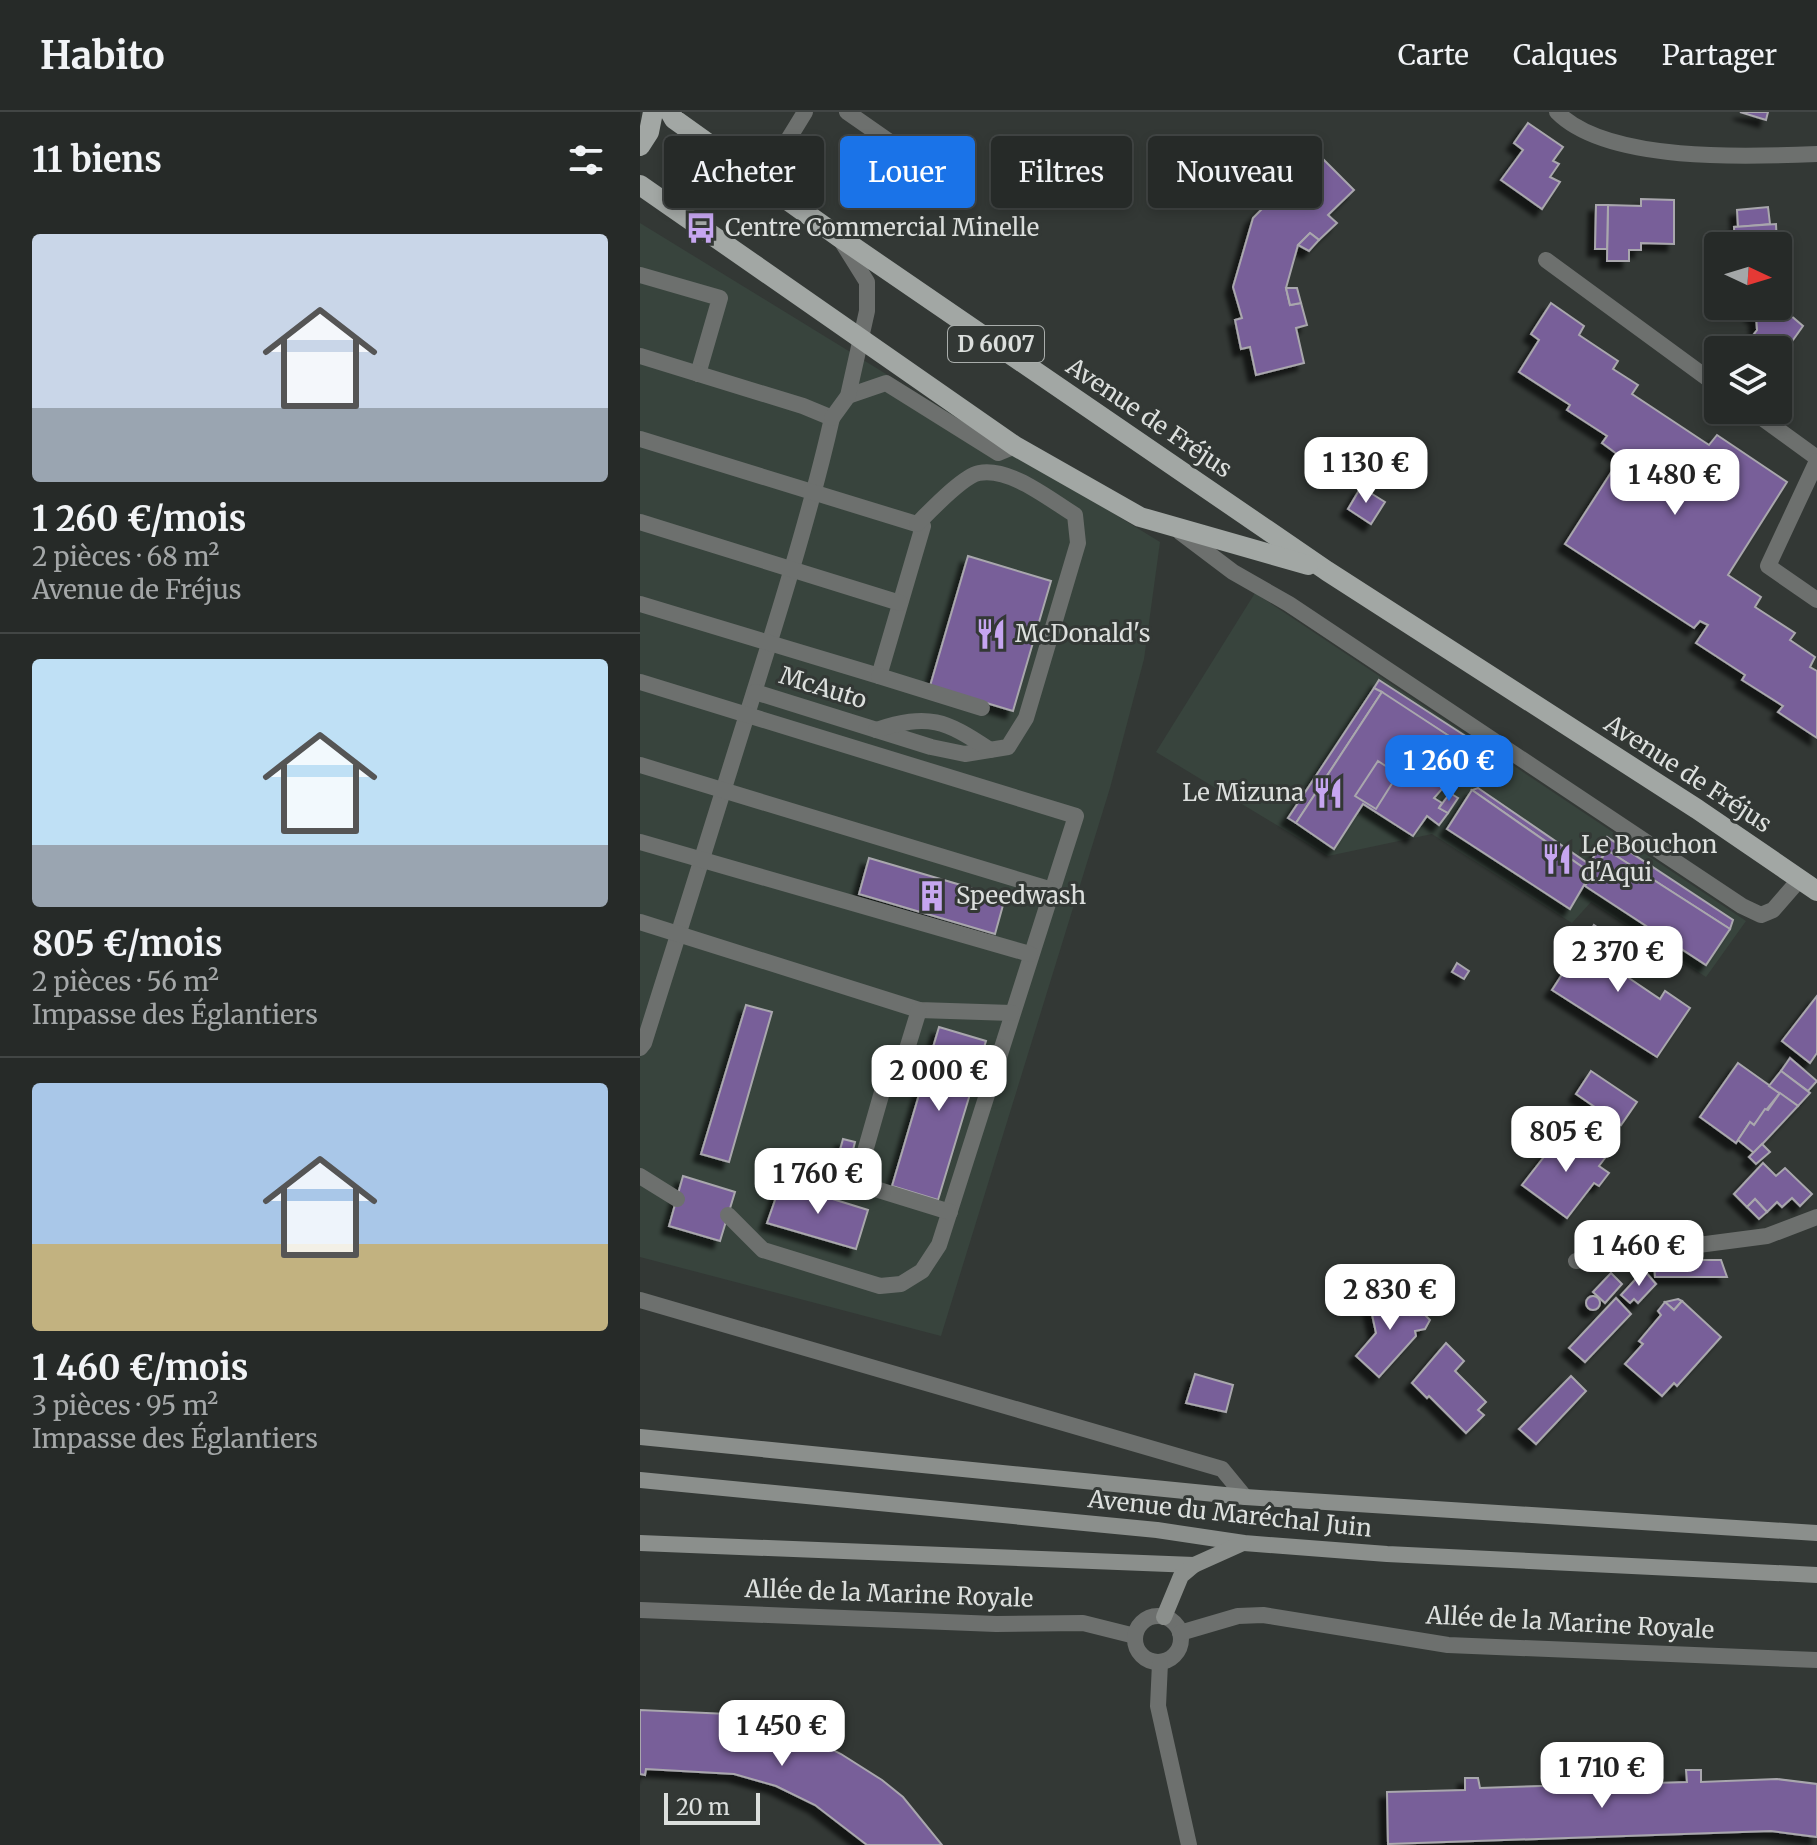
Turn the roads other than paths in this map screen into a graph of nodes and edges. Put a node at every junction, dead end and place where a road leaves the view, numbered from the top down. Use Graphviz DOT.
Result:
graph roads {
  1 [pos="653,112"];
  2 [pos="670,112"];
  3 [pos="805,112"];
  4 [pos="847,112"];
  5 [pos="1557,112"];
  6 [pos="698,136"];
  7 [pos="790,136"];
  8 [pos="881,136"];
  9 [pos="640,146"];
  10 [pos="1817,154"];
  11 [pos="640,185"];
  12 [pos="798,208"];
  13 [pos="839,237"];
  14 [pos="1546,260"];
  15 [pos="640,275"];
  16 [pos="860,339"];
  17 [pos="640,356"];
  18 [pos="698,374"];
  19 [pos="1704,376"];
  20 [pos="848,396"];
  21 [pos="832,418"];
  22 [pos="1769,424"];
  23 [pos="640,439"];
  24 [pos="1015,446"];
  25 [pos="1817,460"];
  26 [pos="815,494"];
  27 [pos="640,522"];
  28 [pos="917,524"];
  29 [pos="1172,526"];
  30 [pos="793,569"];
  31 [pos="1327,571"];
  32 [pos="1817,600"];
  33 [pos="900,603"];
  34 [pos="640,604"];
  35 [pos="769,644"];
  36 [pos="879,676"];
  37 [pos="640,682"];
  38 [pos="755,692"];
  39 [pos="982,708"];
  40 [pos="748,715"];
  41 [pos="876,730"];
  42 [pos="990,750"];
  43 [pos="640,765"];
  44 [pos="725,791"];
  45 [pos="640,842"];
  46 [pos="703,860"];
  47 [pos="1808,885"];
  48 [pos="1052,890"];
  49 [pos="640,922"];
  50 [pos="679,933"];
  51 [pos="1030,954"];
  52 [pos="647,1010"];
  53 [pos="919,1010"];
  54 [pos="1012,1013"];
  55 [pos="641,1049"];
  56 [pos="791,1163"];
  57 [pos="640,1176"];
  58 [pos="856,1183"];
  59 [pos="677,1199"];
  60 [pos="950,1212"];
  61 [pos="728,1215"];
  62 [pos="1817,1217"];
  63 [pos="1576,1261"];
  64 [pos="640,1300"];
  65 [pos="640,1437"];
  66 [pos="640,1480"];
  67 [pos="1245,1497"];
  68 [pos="1817,1533"];
  69 [pos="640,1543"];
  70 [pos="1244,1543"];
  71 [pos="1194,1565"];
  72 [pos="1817,1575"];
  73 [pos="640,1610"];
  74 [pos="1164,1617"];
  75 [pos="1180,1633"];
  76 [pos="1135,1636"];
  77 [pos="1817,1660"];
  78 [pos="1160,1663"];
  79 [pos="1189,1845"];
  1 -- 9 [label="main road"];
  2 -- 6 [label="main road, Avenue de Fréjus / D 6007"];
  3 -- 7 [label="street"];
  4 -- 8 [label="street"];
  5 -- 10 [label="street"];
  11 -- 16 [label="main road, Avenue de Fréjus / D 6007"];
  12 -- 13 [label="main road, Avenue de Fréjus / D 6007"];
  13 -- 16 [label="street"];
  13 -- 31 [label="main road, Avenue de Fréjus / D 6007"];
  14 -- 19 [label="street"];
  15 -- 18 [label="street"];
  16 -- 20 [label="street"];
  16 -- 24 [label="main road, Avenue de Fréjus / D 6007"];
  17 -- 18 [label="street"];
  18 -- 21 [label="street"];
  20 -- 21 [label="street"];
  20 -- 24 [label="street"];
  21 -- 26 [label="street"];
  22 -- 25 [label="street"];
  23 -- 26 [label="street"];
  24 -- 29 [label="main road, Avenue de Fréjus / D 6007"];
  25 -- 32 [label="street"];
  26 -- 28 [label="street"];
  26 -- 30 [label="street"];
  27 -- 30 [label="street"];
  28 -- 33 [label="street"];
  28 -- 42 [label="street"];
  29 -- 31 [label="main road, Avenue de Fréjus / D 6007"];
  29 -- 47 [label="street"];
  30 -- 33 [label="street"];
  30 -- 35 [label="street"];
  31 -- 47 [label="main road, Avenue de Fréjus / D 6007"];
  33 -- 36 [label="street"];
  34 -- 35 [label="street"];
  35 -- 36 [label="street"];
  35 -- 38 [label="street"];
  36 -- 39 [label="street"];
  37 -- 40 [label="street"];
  38 -- 40 [label="street"];
  38 -- 41 [label="street, McAuto"];
  40 -- 44 [label="street"];
  40 -- 48 [label="street"];
  41 -- 42 [label="street, McAuto"];
  41 -- 42 [label="street, McAuto"];
  43 -- 44 [label="street"];
  44 -- 46 [label="street"];
  44 -- 48 [label="street"];
  45 -- 46 [label="street"];
  46 -- 50 [label="street"];
  46 -- 51 [label="street"];
  48 -- 51 [label="street"];
  49 -- 50 [label="street"];
  50 -- 52 [label="street"];
  50 -- 53 [label="street"];
  51 -- 54 [label="street"];
  52 -- 55 [label="street"];
  53 -- 54 [label="street"];
  53 -- 58 [label="street"];
  54 -- 60 [label="street"];
  56 -- 58 [label="street"];
  57 -- 59 [label="street"];
  58 -- 60 [label="street"];
  60 -- 61 [label="street"];
  62 -- 63 [label="street"];
  64 -- 67 [label="street"];
  65 -- 67 [label="main road, Avenue du Maréchal Juin"];
  66 -- 70 [label="main road, Avenue du Maréchal Juin"];
  67 -- 68 [label="main road, Avenue du Maréchal Juin"];
  69 -- 71 [label="main road"];
  70 -- 71 [label="main road"];
  70 -- 72 [label="main road, Avenue du Maréchal Juin"];
  71 -- 74 [label="main road"];
  73 -- 76 [label="street, Allée de la Marine Royale"];
  74 -- 75 [label="street"];
  74 -- 76 [label="street"];
  75 -- 77 [label="street, Allée de la Marine Royale"];
  75 -- 78 [label="street"];
  76 -- 78 [label="street"];
  78 -- 79 [label="street"];
}
